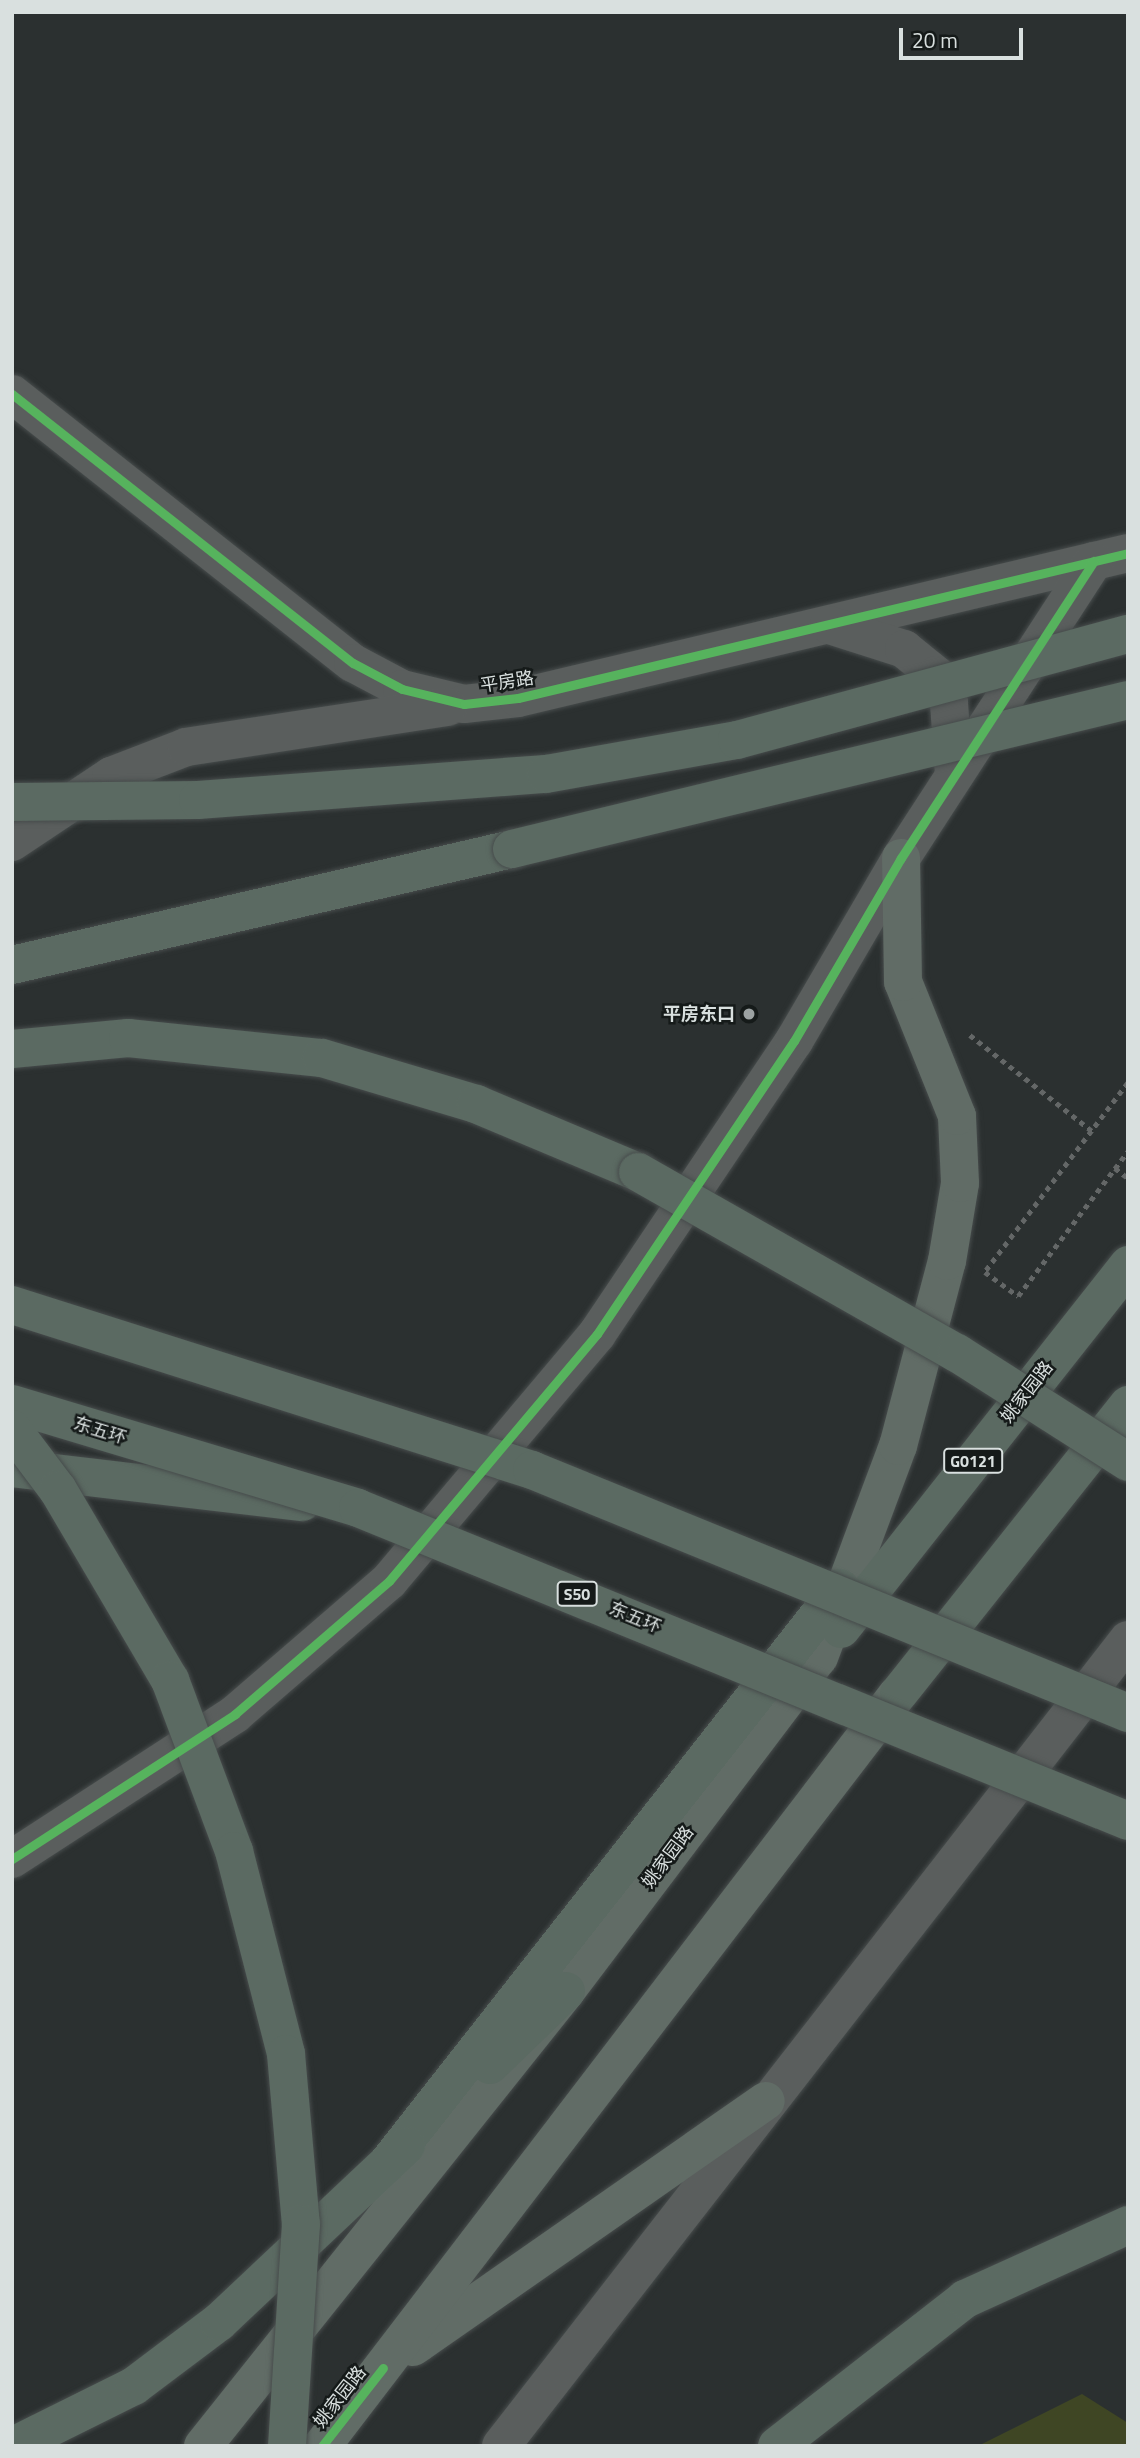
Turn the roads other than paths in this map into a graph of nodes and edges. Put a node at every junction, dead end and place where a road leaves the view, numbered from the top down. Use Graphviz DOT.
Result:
graph roads {
  1 [pos="12,394"];
  2 [pos="1111,557"];
  3 [pos="827,624"];
  4 [pos="1128,634"];
  5 [pos="1128,700"];
  6 [pos="464,704"];
  7 [pos="954,776"];
  8 [pos="12,802"];
  9 [pos="12,842"];
  10 [pos="901,858"];
  11 [pos="12,965"];
  12 [pos="12,1049"];
  13 [pos="1128,1265"];
  14 [pos="12,1305"];
  15 [pos="12,1404"];
  16 [pos="1128,1405"];
  17 [pos="12,1429"];
  18 [pos="1128,1462"];
  19 [pos="12,1468"];
  20 [pos="358,1508"];
  21 [pos="840,1588"];
  22 [pos="1128,1640"];
  23 [pos="819,1657"];
  24 [pos="899,1693"];
  25 [pos="1128,1713"];
  26 [pos="1128,1821"];
  27 [pos="12,1859"];
  28 [pos="566,1991"];
  29 [pos="766,2101"];
  30 [pos="387,2164"];
  31 [pos="1128,2225"];
  32 [pos="383,2368"];
  33 [pos="13,2446"];
  34 [pos="202,2446"];
  35 [pos="287,2446"];
  36 [pos="322,2446"];
  37 [pos="501,2446"];
  38 [pos="777,2446"];
  1 -- 6 [label="street, 平房路"];
  2 -- 3 [label="street, 平房路"];
  2 -- 7 [label="street"];
  3 -- 6 [label="street, 平房路"];
  3 -- 7 [label="street"];
  4 -- 8 [label="highway, bridge"];
  5 -- 11 [label="highway, bridge"];
  6 -- 9 [label="street"];
  7 -- 10 [label="street"];
  10 -- 21 [label="main road"];
  10 -- 27 [label="street"];
  12 -- 18 [label="highway, bridge"];
  13 -- 23 [label="highway, 姚家园路 / G0121"];
  14 -- 25 [label="highway, bridge"];
  15 -- 20 [label="highway, 东五环 / S50, bridge"];
  16 -- 24 [label="highway, 姚家园路"];
  17 -- 35 [label="highway, bridge"];
  19 -- 20 [label="highway, bridge"];
  20 -- 26 [label="highway, 东五环 / S50, bridge"];
  21 -- 23 [label="main road"];
  21 -- 30 [label="highway"];
  22 -- 29 [label="street"];
  23 -- 28 [label="main road, 姚家园路"];
  24 -- 32 [label="main road, 姚家园路"];
  28 -- 30 [label="highway"];
  28 -- 34 [label="main road, 姚家园路"];
  29 -- 32 [label="main road"];
  29 -- 37 [label="street"];
  30 -- 33 [label="highway"];
  31 -- 38 [label="highway"];
  32 -- 36 [label="main road, 姚家园路"];
}
